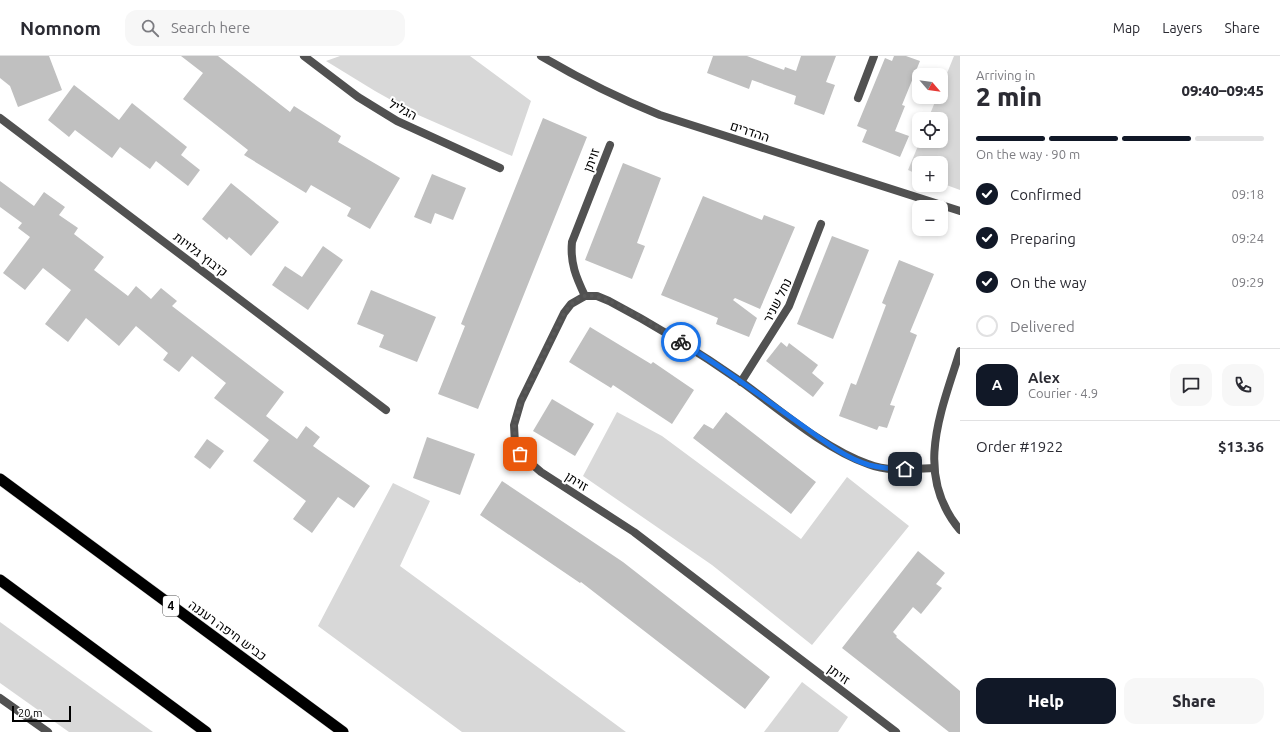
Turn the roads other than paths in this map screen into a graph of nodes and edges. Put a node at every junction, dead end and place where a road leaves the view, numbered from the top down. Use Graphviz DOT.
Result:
graph roads {
  1 [pos="304,56"];
  2 [pos="541,56"];
  3 [pos="874,56"];
  4 [pos="858,98"];
  5 [pos="0,118"];
  6 [pos="610,145"];
  7 [pos="500,168"];
  8 [pos="960,211"];
  9 [pos="822,224"];
  10 [pos="585,296"];
  11 [pos="960,351"];
  12 [pos="741,382"];
  13 [pos="386,410"];
  14 [pos="934,468"];
  15 [pos="0,479"];
  16 [pos="960,530"];
  17 [pos="0,580"];
  18 [pos="0,698"];
  19 [pos="48,732"];
  20 [pos="206,732"];
  21 [pos="343,732"];
  22 [pos="896,732"];
  1 -- 7 [label="street, הגליל"];
  2 -- 8 [label="street, ההדרים"];
  3 -- 4 [label="street"];
  5 -- 13 [label="street, קיבוץ גלויות"];
  6 -- 10 [label="street, זויתן"];
  9 -- 12 [label="street, נחל שניר"];
  10 -- 12 [label="street"];
  10 -- 22 [label="street, זויתן"];
  11 -- 14 [label="street"];
  12 -- 14 [label="street"];
  14 -- 16 [label="street"];
  15 -- 21 [label="highway, כביש חיפה רעננה / 4"];
  17 -- 20 [label="highway"];
  18 -- 19 [label="street"];
}
